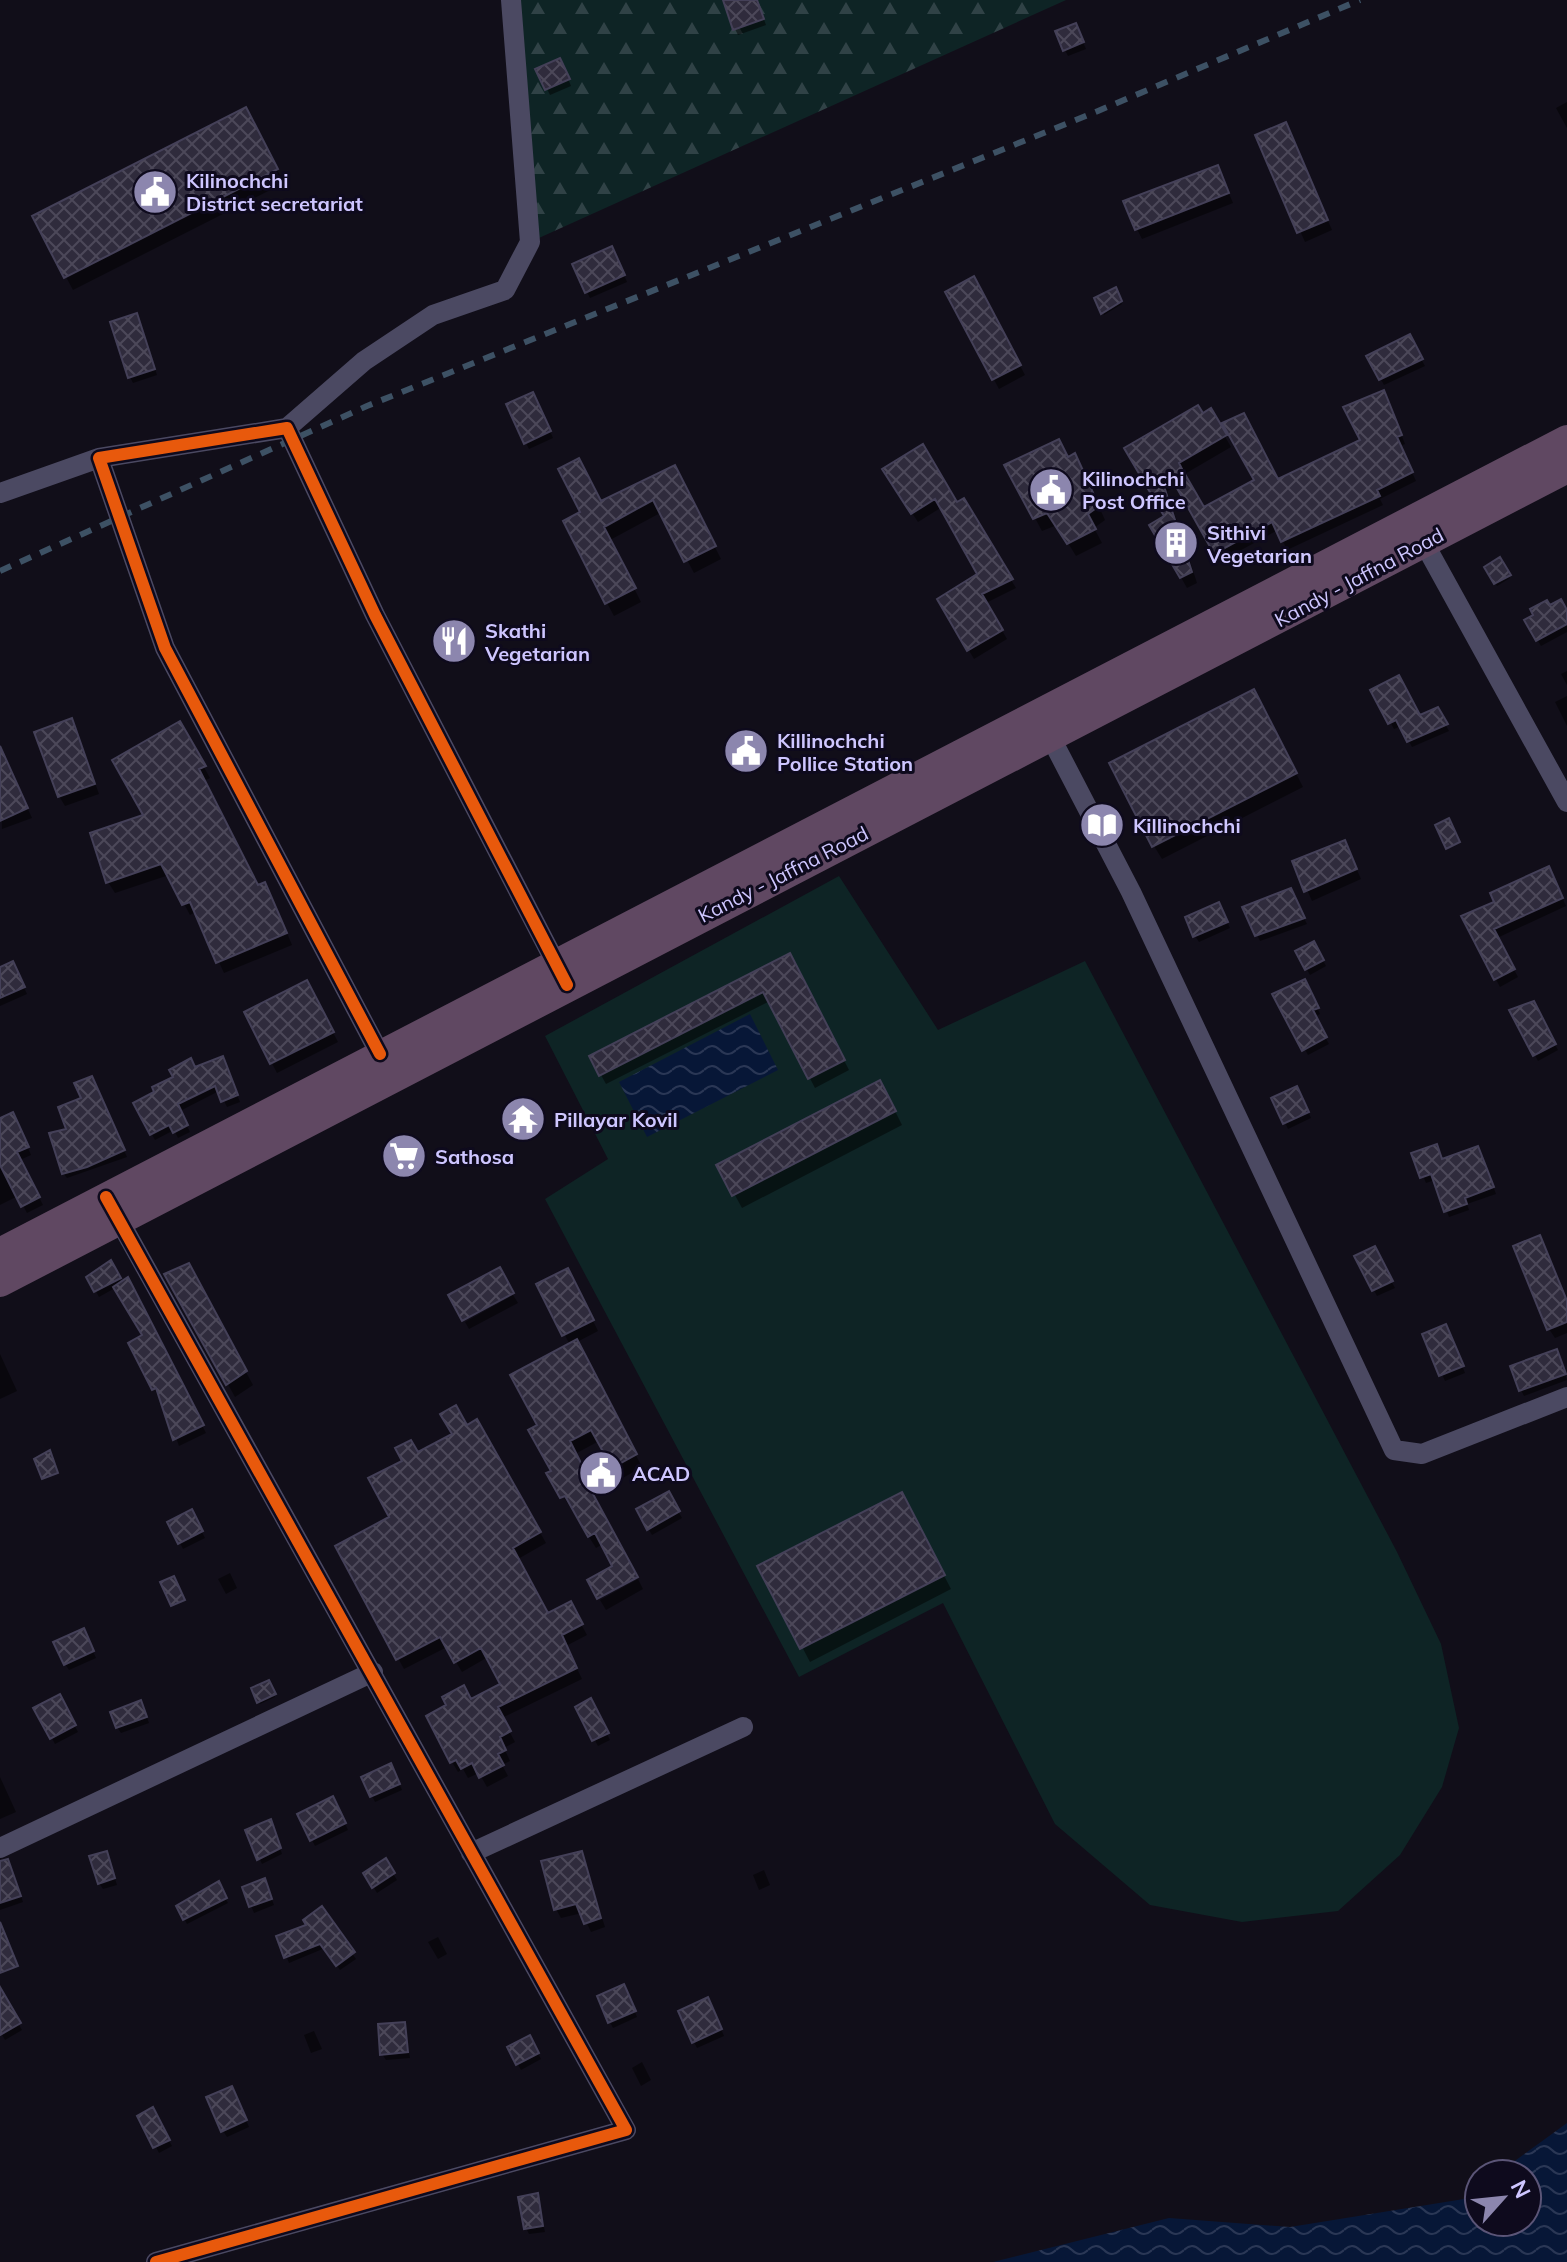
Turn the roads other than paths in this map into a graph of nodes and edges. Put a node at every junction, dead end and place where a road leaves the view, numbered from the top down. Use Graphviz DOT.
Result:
graph roads {
  1 [pos="511,0"];
  2 [pos="287,428"];
  3 [pos="1567,440"];
  4 [pos="99,458"];
  5 [pos="1567,468"];
  6 [pos="0,493"];
  7 [pos="1417,531"];
  8 [pos="1051,738"];
  9 [pos="1567,802"];
  10 [pos="562,974"];
  11 [pos="380,1054"];
  12 [pos="112,1208"];
  13 [pos="0,1253"];
  14 [pos="0,1282"];
  15 [pos="1567,1397"];
  16 [pos="373,1672"];
  17 [pos="743,1727"];
  18 [pos="0,1848"];
  19 [pos="471,1853"];
  20 [pos="156,2262"];
  1 -- 2 [label="street"];
  2 -- 4 [label="street"];
  2 -- 10 [label="street"];
  3 -- 7 [label="highway, Kandy - Jaffna Road"];
  4 -- 6 [label="street"];
  4 -- 11 [label="street"];
  5 -- 7 [label="highway, Kandy - Jaffna Road"];
  7 -- 8 [label="highway, Kandy - Jaffna Road"];
  7 -- 9 [label="street"];
  7 -- 10 [label="highway, Kandy - Jaffna Road"];
  8 -- 10 [label="highway, Kandy - Jaffna Road"];
  8 -- 15 [label="street"];
  10 -- 11 [label="highway, Kandy - Jaffna Road"];
  10 -- 12 [label="highway, Kandy - Jaffna Road"];
  11 -- 12 [label="highway, Kandy - Jaffna Road"];
  12 -- 13 [label="highway, Kandy - Jaffna Road"];
  12 -- 14 [label="highway, Kandy - Jaffna Road"];
  12 -- 16 [label="street"];
  16 -- 18 [label="street"];
  16 -- 19 [label="street"];
  17 -- 19 [label="street"];
  19 -- 20 [label="street"];
}
